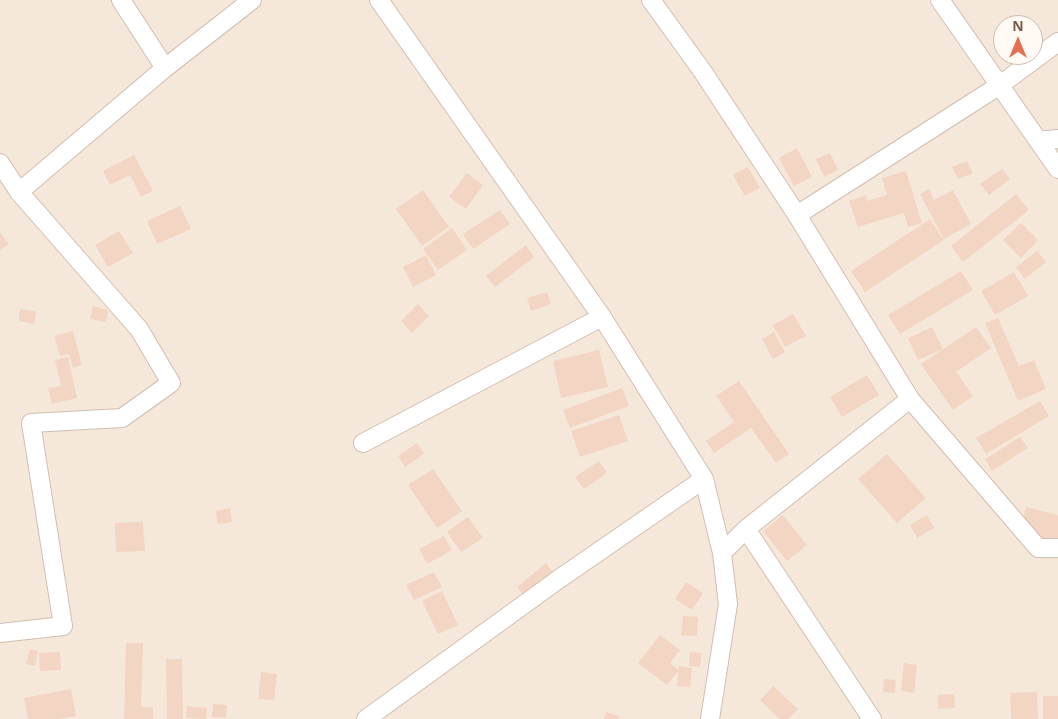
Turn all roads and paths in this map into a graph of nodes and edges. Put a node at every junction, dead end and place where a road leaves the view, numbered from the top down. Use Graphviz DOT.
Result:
graph roads {
  1 [pos="120,0"];
  2 [pos="252,0"];
  3 [pos="379,0"];
  4 [pos="651,0"];
  5 [pos="940,0"];
  6 [pos="1058,42"];
  7 [pos="165,68"];
  8 [pos="1000,85"];
  9 [pos="1058,139"];
  10 [pos="1038,141"];
  11 [pos="0,163"];
  12 [pos="1058,169"];
  13 [pos="19,192"];
  14 [pos="797,215"];
  15 [pos="602,317"];
  16 [pos="910,399"];
  17 [pos="364,443"];
  18 [pos="704,478"];
  19 [pos="746,529"];
  20 [pos="1058,548"];
  21 [pos="722,553"];
  22 [pos="0,633"];
  23 [pos="366,719"];
  24 [pos="710,719"];
  25 [pos="872,719"];
  1 -- 7 [label="street"];
  2 -- 7 [label="street"];
  3 -- 15 [label="street"];
  4 -- 14 [label="street"];
  5 -- 8 [label="street"];
  6 -- 8 [label="street"];
  7 -- 13 [label="street"];
  8 -- 10 [label="street"];
  8 -- 14 [label="street"];
  9 -- 10 [label="street"];
  10 -- 12 [label="street"];
  11 -- 13 [label="street"];
  13 -- 22 [label="street"];
  14 -- 16 [label="street"];
  15 -- 17 [label="street"];
  15 -- 18 [label="street"];
  16 -- 19 [label="street"];
  16 -- 20 [label="street"];
  18 -- 21 [label="street"];
  18 -- 23 [label="street"];
  19 -- 21 [label="street"];
  19 -- 25 [label="street"];
  21 -- 24 [label="street"];
}
